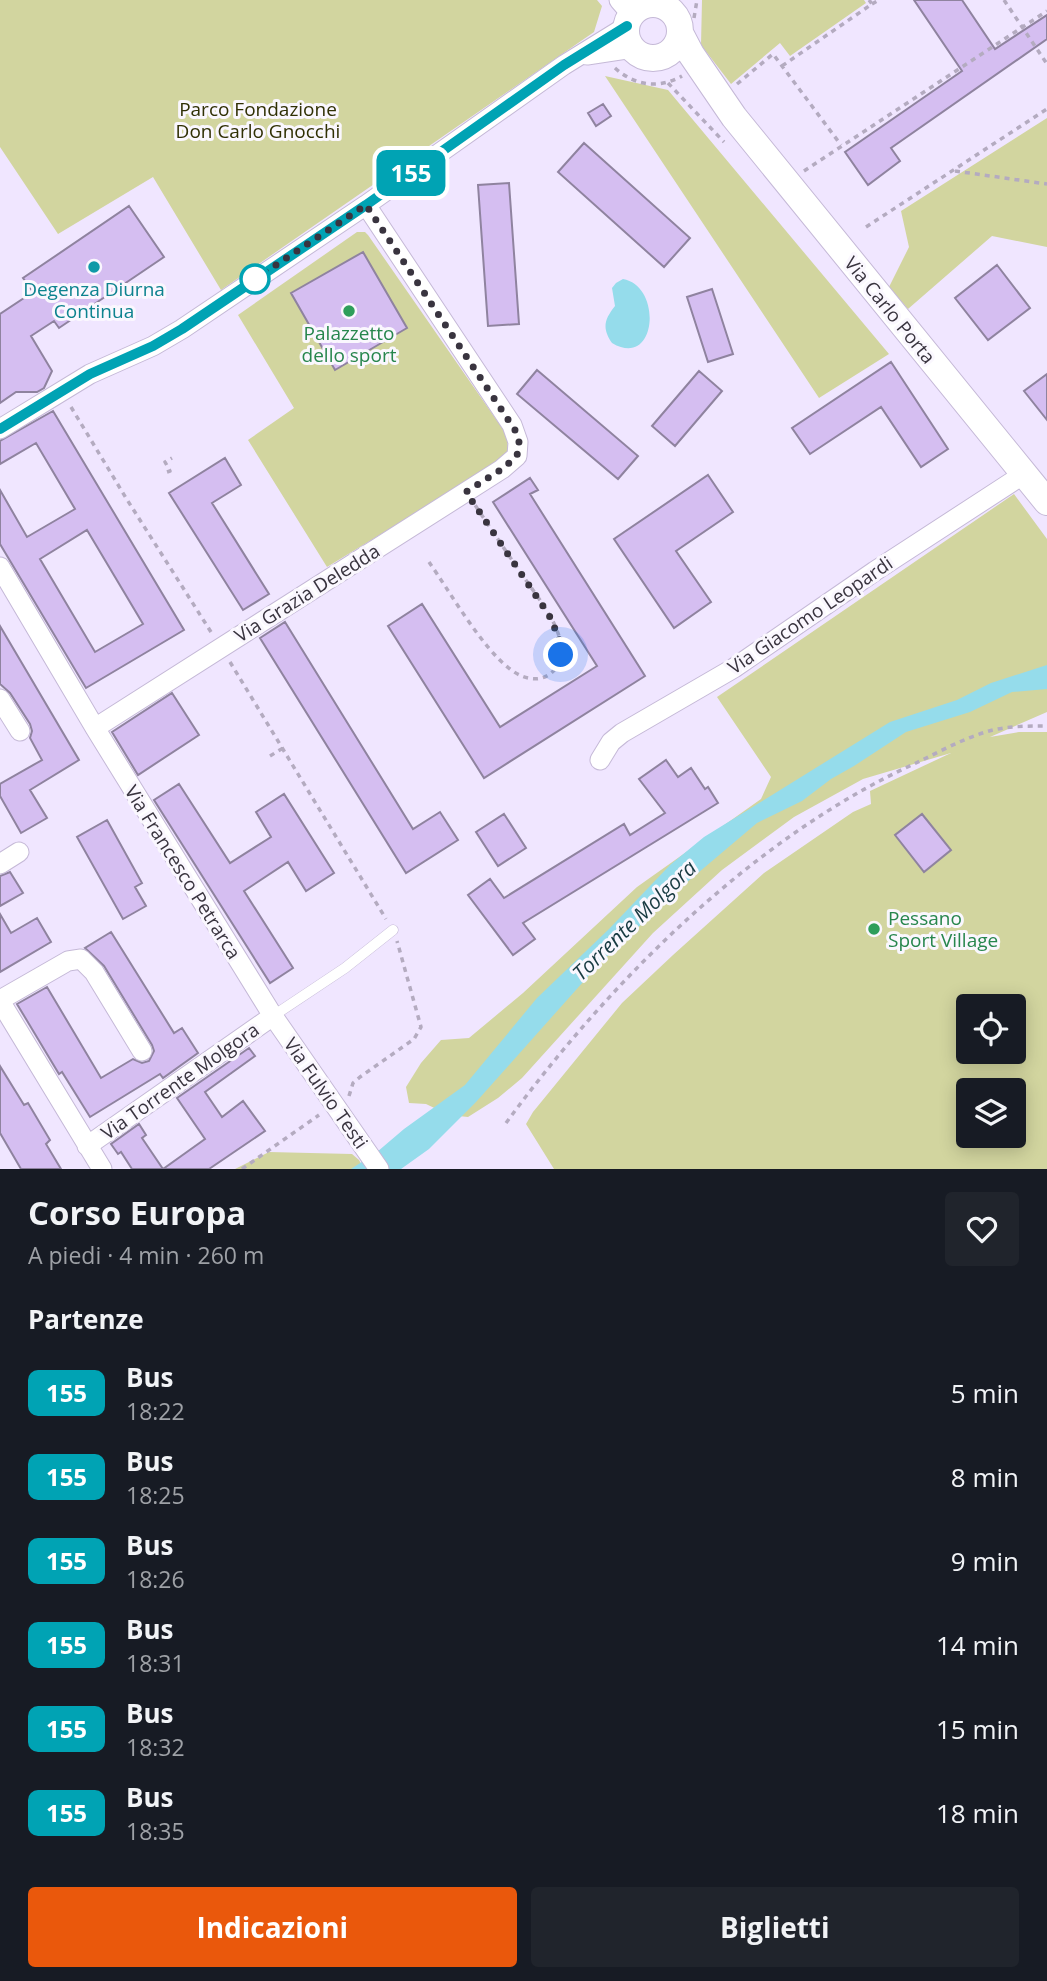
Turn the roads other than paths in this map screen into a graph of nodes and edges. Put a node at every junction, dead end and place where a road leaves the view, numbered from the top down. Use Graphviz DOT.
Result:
graph roads {
  1 [pos="689,0"];
  2 [pos="649,16"];
  3 [pos="734,117"];
  4 [pos="366,205"];
  5 [pos="0,429"];
  6 [pos="1024,474"];
  7 [pos="1047,502"];
  8 [pos="0,567"];
  9 [pos="0,699"];
  10 [pos="94,728"];
  11 [pos="20,731"];
  12 [pos="600,760"];
  13 [pos="19,852"];
  14 [pos="0,864"];
  15 [pos="393,930"];
  16 [pos="0,1001"];
  17 [pos="273,1016"];
  18 [pos="142,1051"];
  19 [pos="87,1146"];
  20 [pos="102,1169"];
  21 [pos="379,1169"];
  1 -- 2 [label="street"];
  2 -- 3 [label="street, Via Carlo Porta"];
  2 -- 3 [label="street, Via Carlo Porta"];
  2 -- 4 [label="street"];
  3 -- 6 [label="street, Via Carlo Porta"];
  4 -- 5 [label="street"];
  4 -- 10 [label="street, Via Grazia Deledda"];
  6 -- 7 [label="street, Via Carlo Porta"];
  6 -- 12 [label="street, Via Giacomo Leopardi"];
  8 -- 10 [label="street, Via Francesco Petrarca"];
  9 -- 11 [label="street"];
  10 -- 17 [label="street, Via Francesco Petrarca"];
  13 -- 14 [label="street"];
  15 -- 17 [label="lane"];
  16 -- 18 [label="street"];
  16 -- 19 [label="street"];
  17 -- 19 [label="street, Via Torrente Molgora"];
  17 -- 21 [label="street, Via Fulvio Testi"];
  19 -- 20 [label="street"];
}
